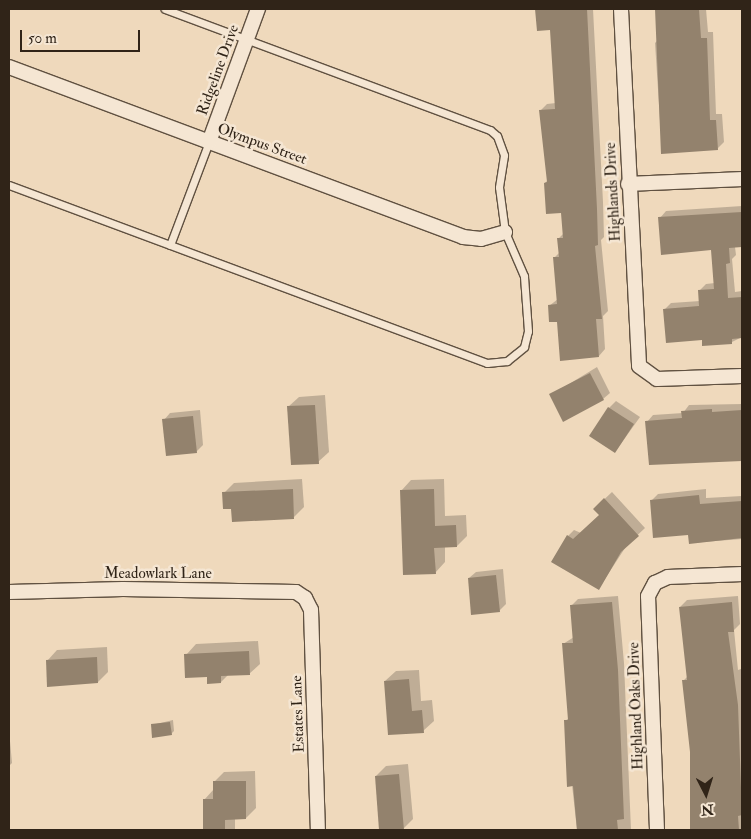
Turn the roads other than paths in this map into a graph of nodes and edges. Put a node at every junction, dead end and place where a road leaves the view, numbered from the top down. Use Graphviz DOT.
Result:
graph roads {
  1 [pos="165,9"];
  2 [pos="258,9"];
  3 [pos="621,9"];
  4 [pos="247,39"];
  5 [pos="9,67"];
  6 [pos="210,142"];
  7 [pos="742,178"];
  8 [pos="628,184"];
  9 [pos="9,185"];
  10 [pos="505,232"];
  11 [pos="170,245"];
  12 [pos="742,376"];
  13 [pos="742,574"];
  14 [pos="9,592"];
  15 [pos="305,598"];
  16 [pos="318,830"];
  17 [pos="657,830"];
  1 -- 4 [label="lane"];
  2 -- 4 [label="street, Ridgeline Drive"];
  3 -- 8 [label="street, Highlands Drive"];
  4 -- 6 [label="street, Ridgeline Drive"];
  4 -- 10 [label="lane"];
  5 -- 6 [label="street, Olympus Street"];
  6 -- 10 [label="street, Olympus Street"];
  6 -- 11 [label="lane"];
  7 -- 8 [label="street"];
  8 -- 12 [label="street, Highlands Drive"];
  9 -- 11 [label="lane"];
  10 -- 11 [label="lane"];
  13 -- 17 [label="street, Highland Oaks Drive"];
  14 -- 15 [label="street, Meadowlark Lane"];
  15 -- 16 [label="street, Estates Lane"];
}
